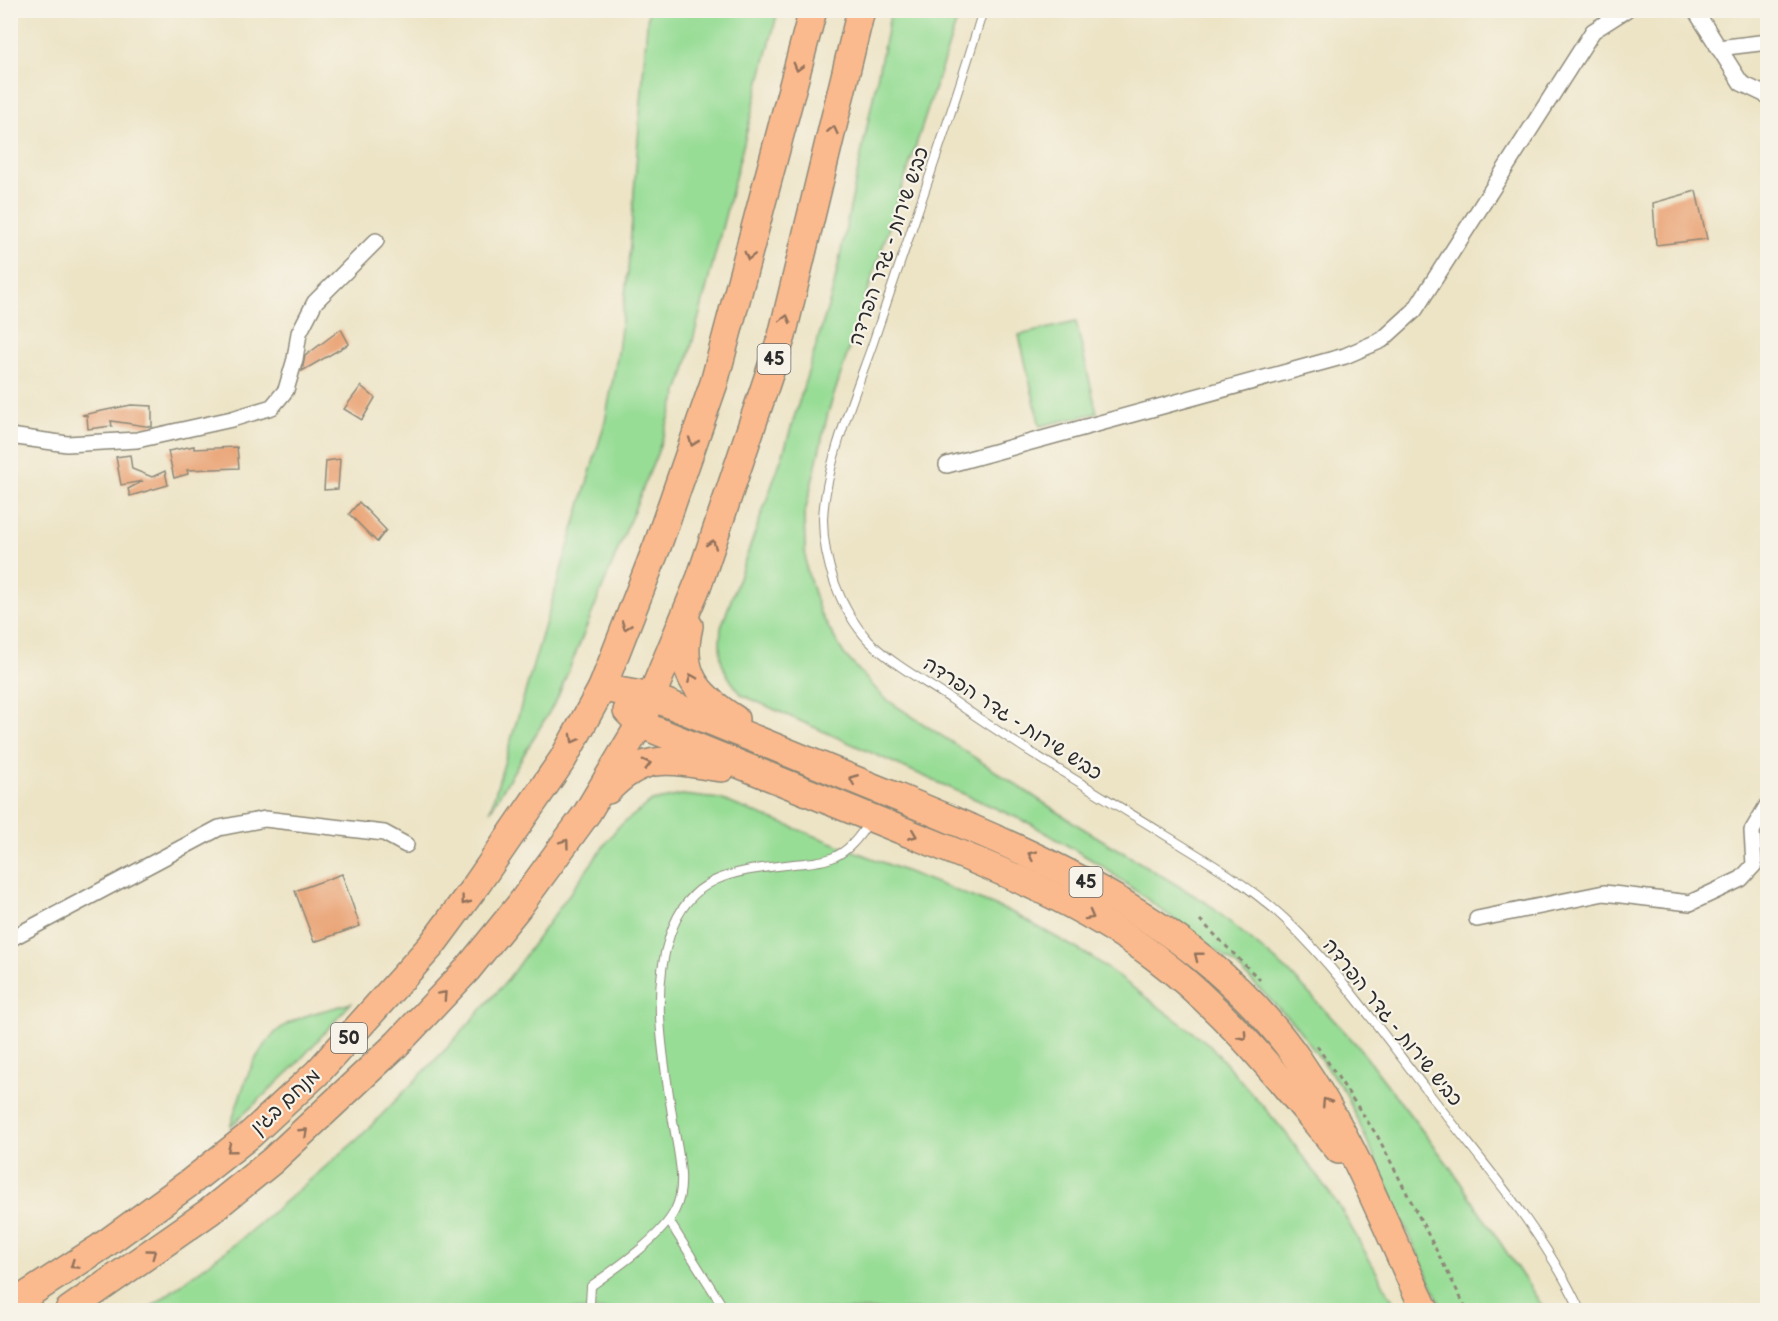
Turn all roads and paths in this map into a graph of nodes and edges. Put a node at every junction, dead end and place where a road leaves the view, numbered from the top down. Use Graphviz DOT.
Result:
graph roads {
  1 [pos="813,10"];
  2 [pos="861,10"];
  3 [pos="983,10"];
  4 [pos="1626,10"];
  5 [pos="1695,10"];
  6 [pos="1767,42"];
  7 [pos="1718,48"];
  8 [pos="1767,96"];
  9 [pos="376,241"];
  10 [pos="10,436"];
  11 [pos="947,465"];
  12 [pos="700,579"];
  13 [pos="602,688"];
  14 [pos="652,697"];
  15 [pos="640,724"];
  16 [pos="786,752"];
  17 [pos="762,773"];
  18 [pos="1767,804"];
  19 [pos="587,813"];
  20 [pos="871,817"];
  21 [pos="406,845"];
  22 [pos="1478,920"];
  23 [pos="10,939"];
  24 [pos="669,1221"];
  25 [pos="1387,1231"];
  26 [pos="10,1306"];
  27 [pos="69,1311"];
  28 [pos="594,1311"];
  29 [pos="725,1311"];
  30 [pos="1425,1311"];
  31 [pos="1580,1311"];
  1 -- 13 [label="highway, מנחם בגין, one-way"];
  12 -- 2 [label="highway, 45, one-way"];
  3 -- 31 [label="lane, כביש שירות - גדר הפרדה"];
  4 -- 11 [label="street"];
  5 -- 7 [label="street"];
  6 -- 7 [label="street"];
  7 -- 8 [label="street"];
  9 -- 10 [label="street"];
  12 -- 14 [label="highway, 45"];
  16 -- 12 [label="highway, one-way"];
  13 -- 14 [label="highway, 45"];
  13 -- 15 [label="highway, 45"];
  13 -- 26 [label="highway, מנחם בגין / 50, one-way"];
  14 -- 15 [label="highway, 45"];
  14 -- 16 [label="highway, 45"];
  15 -- 17 [label="highway, 45"];
  15 -- 19 [label="highway, מנחם בגין / 50"];
  25 -- 16 [label="highway, 45, one-way"];
  19 -- 17 [label="highway, one-way"];
  17 -- 20 [label="highway, 45"];
  18 -- 22 [label="street"];
  27 -- 19 [label="highway, מנחם בגין / 50, one-way"];
  20 -- 24 [label="lane"];
  20 -- 25 [label="highway, 45, one-way"];
  21 -- 23 [label="street"];
  24 -- 28 [label="lane"];
  24 -- 29 [label="lane"];
  25 -- 30 [label="highway, 45"];
}
